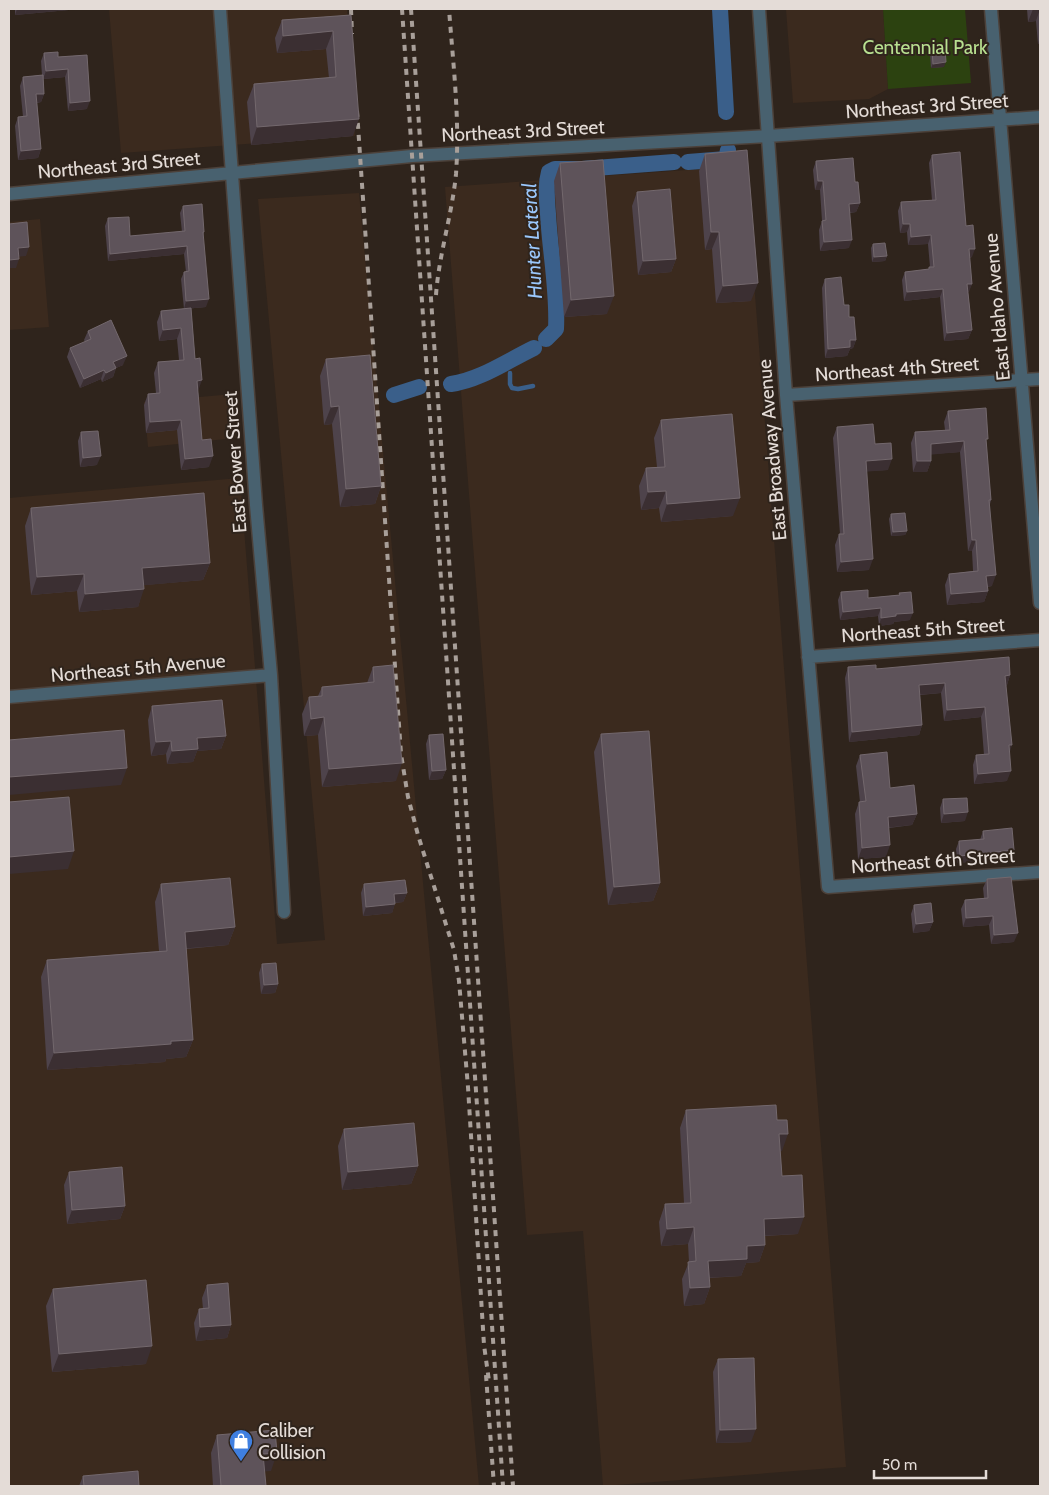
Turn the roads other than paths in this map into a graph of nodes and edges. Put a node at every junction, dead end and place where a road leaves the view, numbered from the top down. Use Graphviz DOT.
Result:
graph roads {
  1 [pos="220,9"];
  2 [pos="759,9"];
  3 [pos="991,9"];
  4 [pos="1040,117"];
  5 [pos="1000,120"];
  6 [pos="768,136"];
  7 [pos="232,173"];
  8 [pos="9,194"];
  9 [pos="1040,379"];
  10 [pos="1022,380"];
  11 [pos="786,395"];
  12 [pos="1040,603"];
  13 [pos="1040,640"];
  14 [pos="808,657"];
  15 [pos="271,675"];
  16 [pos="9,697"];
  17 [pos="1040,872"];
  18 [pos="828,887"];
  19 [pos="284,912"];
  1 -- 7 [label="street, East Bower Street"];
  2 -- 6 [label="street, East Broadway Avenue"];
  3 -- 5 [label="street, East Idaho Avenue"];
  4 -- 5 [label="street, Northeast 3rd Street"];
  5 -- 6 [label="street, Northeast 3rd Street"];
  5 -- 10 [label="street, East Idaho Avenue"];
  6 -- 7 [label="street, Northeast 3rd Street"];
  6 -- 11 [label="street, East Broadway Avenue"];
  7 -- 8 [label="street, Northeast 3rd Street"];
  7 -- 15 [label="street, East Bower Street"];
  9 -- 10 [label="street, Northeast 4th Street"];
  10 -- 11 [label="street, Northeast 4th Street"];
  10 -- 12 [label="street, East Idaho Avenue"];
  11 -- 14 [label="street, East Broadway Avenue"];
  13 -- 14 [label="street, Northeast 5th Street"];
  14 -- 18 [label="street, East Broadway Avenue"];
  15 -- 16 [label="street, Northeast 5th Avenue"];
  15 -- 19 [label="street, East Bower Street"];
  17 -- 18 [label="street, Northeast 6th Street"];
}
